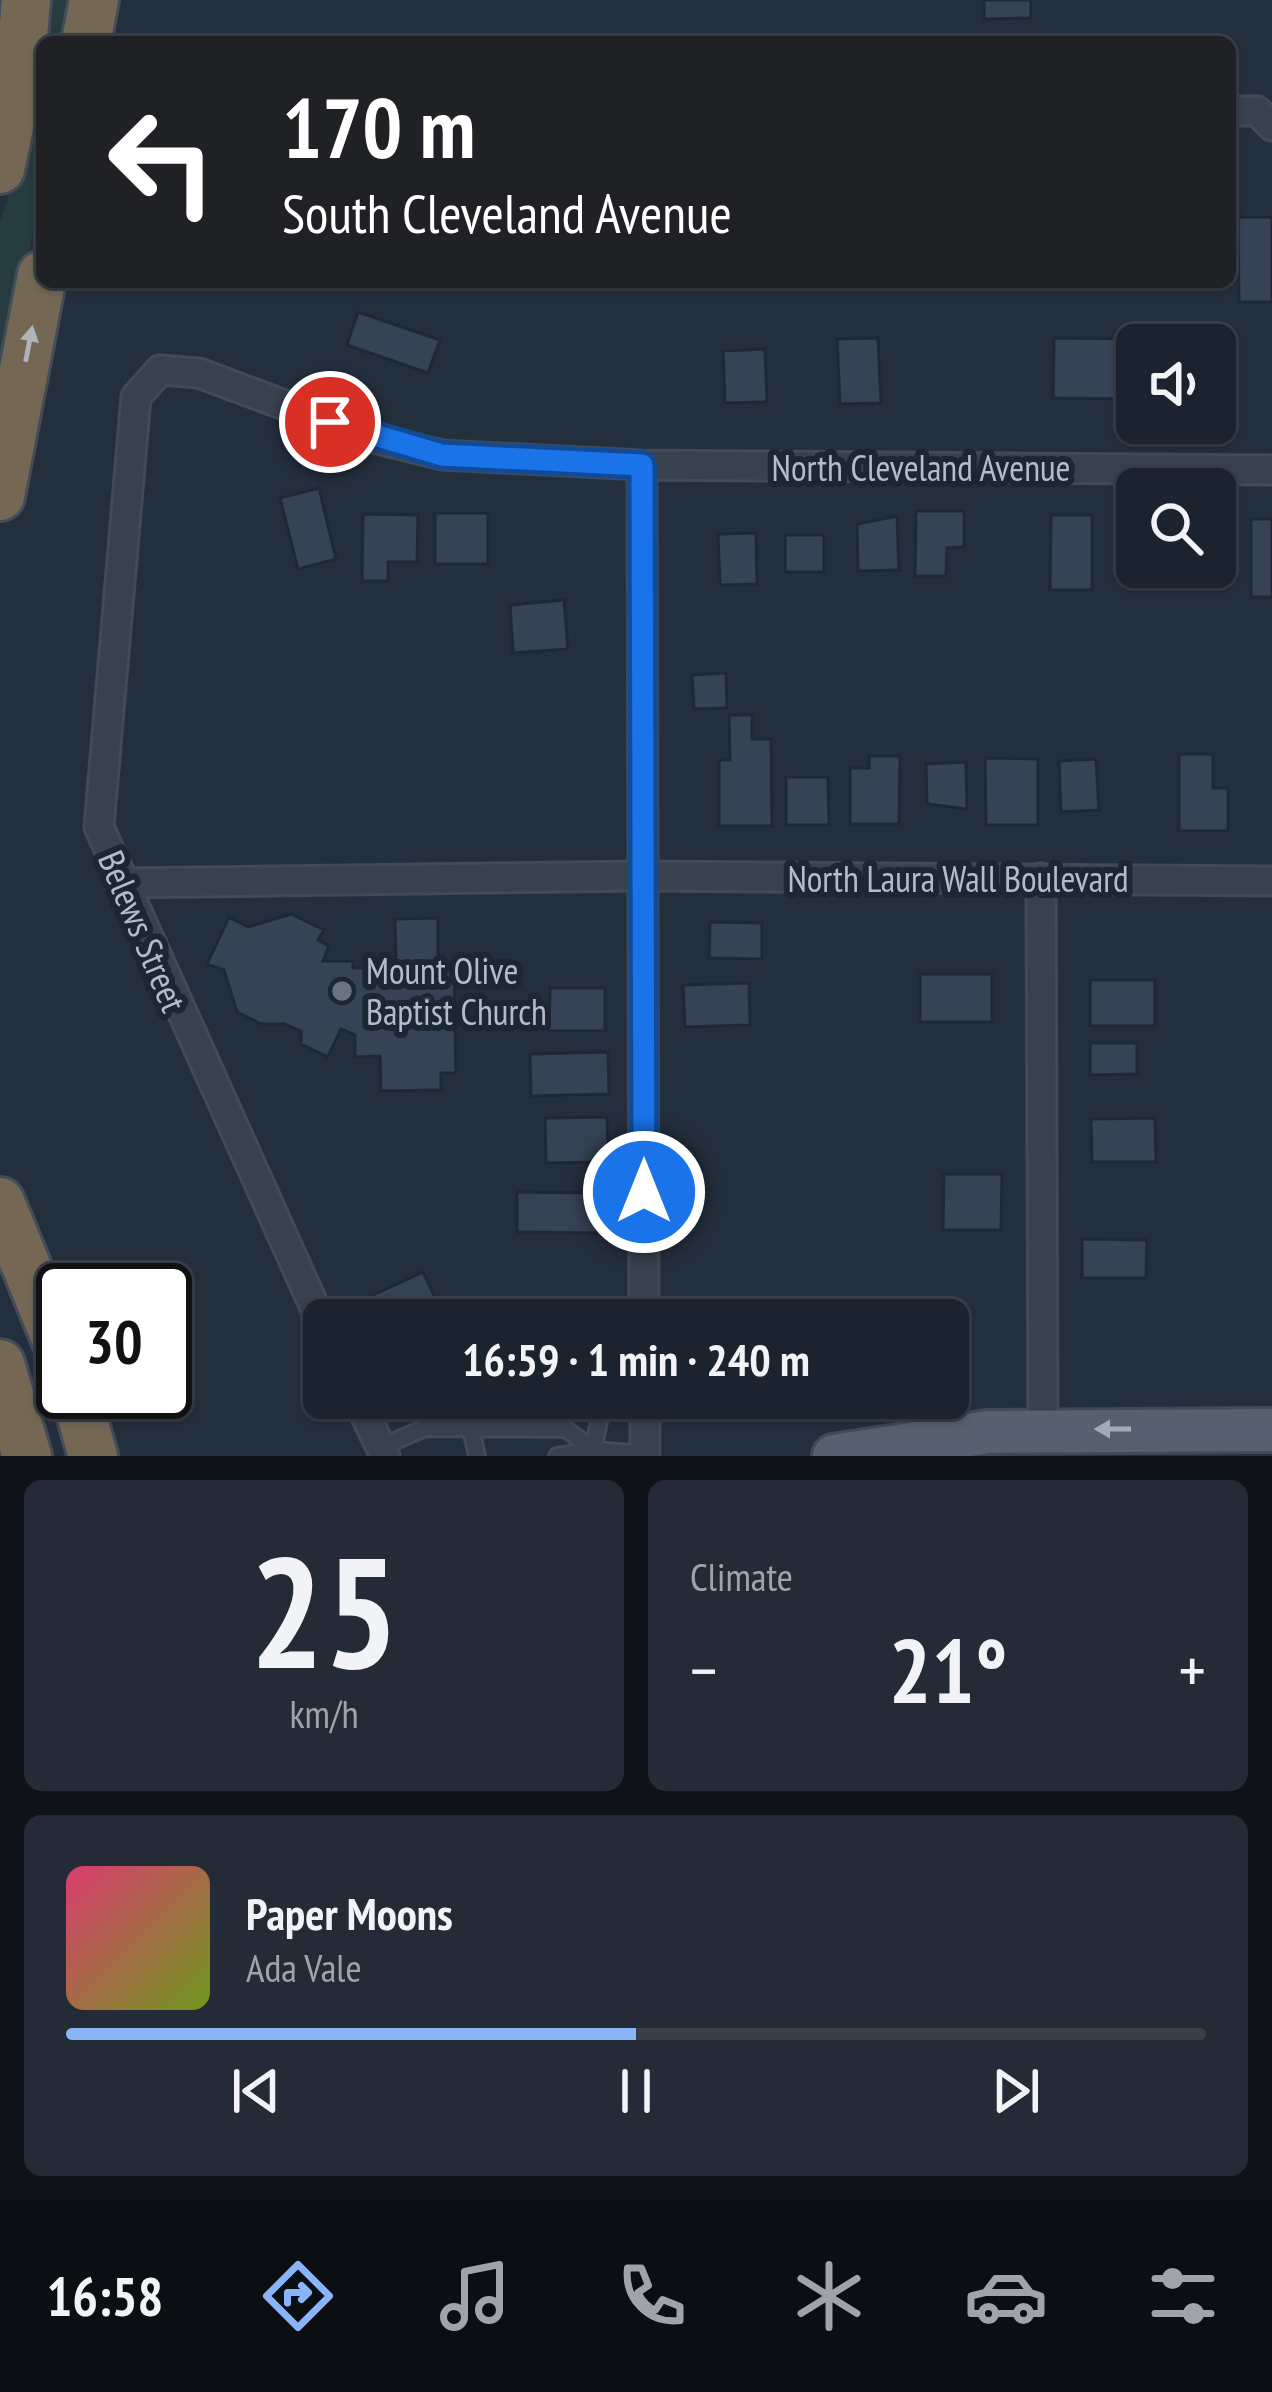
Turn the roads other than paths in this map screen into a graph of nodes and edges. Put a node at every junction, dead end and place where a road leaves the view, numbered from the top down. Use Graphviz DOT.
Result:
graph roads {
  1 [pos="26,0"];
  2 [pos="94,0"];
  3 [pos="87,36"];
  4 [pos="1236,111"];
  5 [pos="1272,126"];
  6 [pos="0,170"];
  7 [pos="39,288"];
  8 [pos="160,370"];
  9 [pos="642,465"];
  10 [pos="1272,470"];
  11 [pos="0,496"];
  12 [pos="643,876"];
  13 [pos="1041,878"];
  14 [pos="1272,881"];
  15 [pos="120,883"];
  16 [pos="4,1203"];
  17 [pos="36,1286"];
  18 [pos="311,1299"];
  19 [pos="644,1299"];
  20 [pos="0,1364"];
  21 [pos="83,1419"];
  22 [pos="367,1419"];
  23 [pos="599,1419"];
  24 [pos="645,1419"];
  25 [pos="471,1429"];
  26 [pos="1043,1429"];
  27 [pos="1272,1430"];
  28 [pos="382,1451"];
  29 [pos="591,1453"];
  30 [pos="645,1455"];
  31 [pos="27,1456"];
  32 [pos="93,1456"];
  33 [pos="477,1456"];
  34 [pos="557,1456"];
  35 [pos="834,1456"];
  1 -- 6 [label="highway"];
  2 -- 3 [label="highway"];
  4 -- 5 [label="street"];
  11 -- 7 [label="highway, one-way"];
  8 -- 9 [label="street, North Cleveland Avenue"];
  8 -- 15 [label="street, Belews Street"];
  9 -- 10 [label="street, North Cleveland Avenue"];
  9 -- 12 [label="street"];
  12 -- 13 [label="street, North Laura Wall Boulevard"];
  12 -- 15 [label="street, North Laura Wall Boulevard"];
  12 -- 19 [label="street"];
  13 -- 14 [label="street, North Laura Wall Boulevard"];
  13 -- 26 [label="street"];
  15 -- 18 [label="street, Belews Street"];
  16 -- 17 [label="highway"];
  20 -- 31 [label="highway"];
  21 -- 32 [label="highway"];
  22 -- 28 [label="street"];
  23 -- 29 [label="lane"];
  24 -- 30 [label="street"];
  25 -- 28 [label="lane"];
  25 -- 29 [label="lane"];
  25 -- 33 [label="lane"];
  27 -- 26 [label="main road, one-way"];
  26 -- 35 [label="main road"];
  29 -- 30 [label="lane"];
  29 -- 34 [label="lane"];
}
